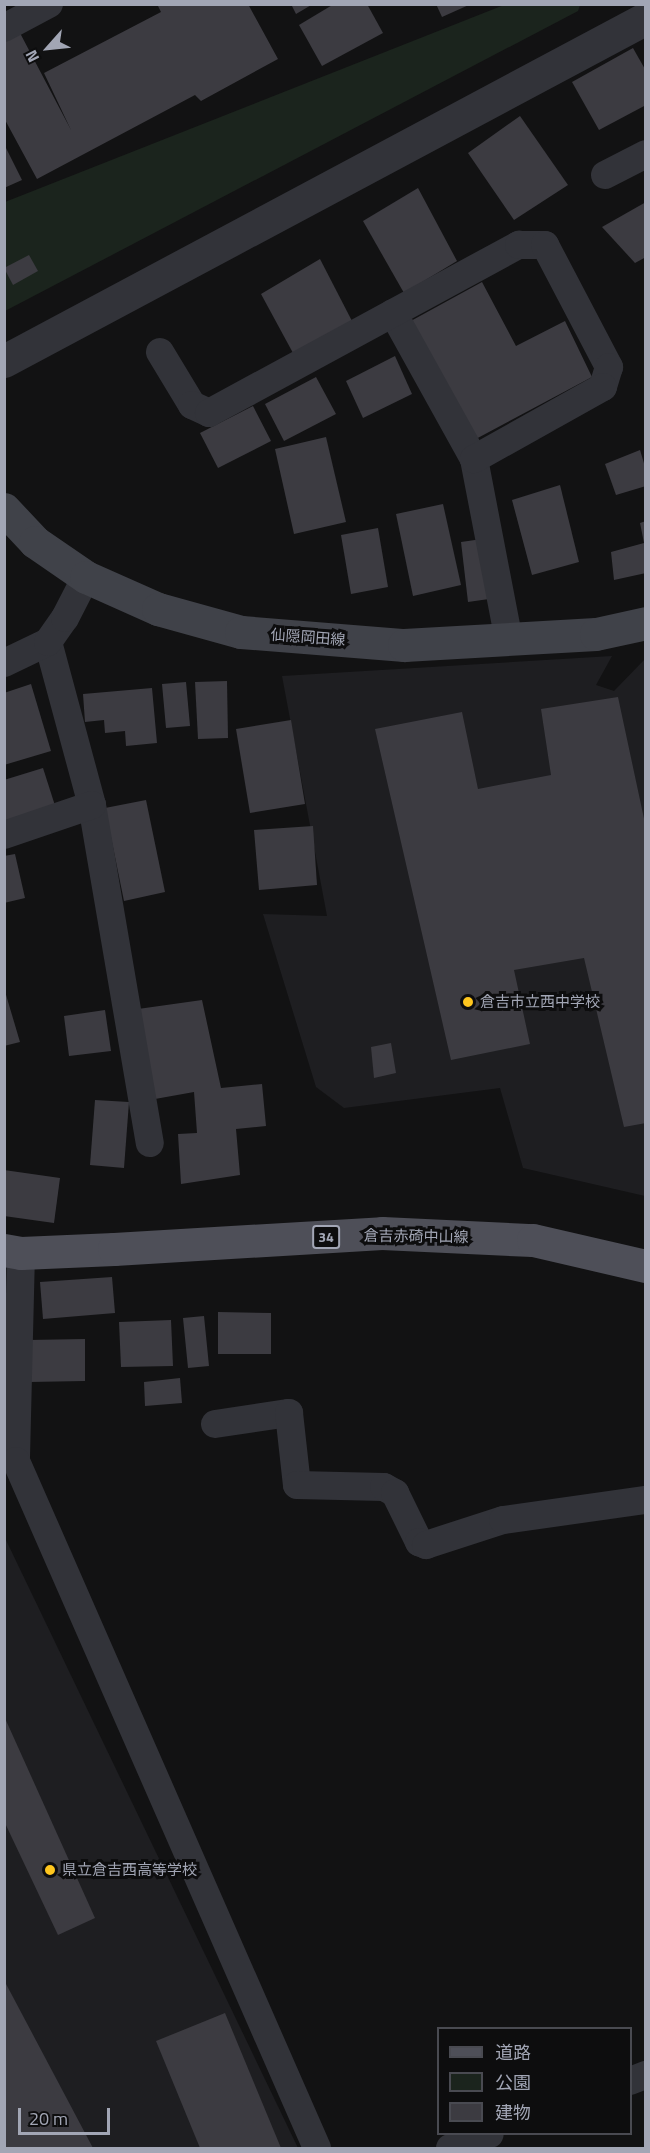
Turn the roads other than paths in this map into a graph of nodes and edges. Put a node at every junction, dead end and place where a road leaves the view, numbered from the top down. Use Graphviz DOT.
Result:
graph roads {
  1 [pos="49,4"];
  2 [pos="642,14"];
  3 [pos="4,28"];
  4 [pos="645,154"];
  5 [pos="605,175"];
  6 [pos="393,313"];
  7 [pos="160,352"];
  8 [pos="4,361"];
  9 [pos="474,459"];
  10 [pos="4,509"];
  11 [pos="86,577"];
  12 [pos="645,623"];
  13 [pos="509,641"];
  14 [pos="48,642"];
  15 [pos="4,663"];
  16 [pos="92,805"];
  17 [pos="4,835"];
  18 [pos="150,1143"];
  19 [pos="13,1251"];
  20 [pos="645,1266"];
  21 [pos="215,1424"];
  22 [pos="645,1500"];
  23 [pos="485,2135"];
  24 [pos="317,2148"];
  25 [pos="450,2148"];
  1 -- 3 [label="street"];
  2 -- 8 [label="street"];
  4 -- 5 [label="street"];
  6 -- 7 [label="street"];
  6 -- 9 [label="street"];
  6 -- 9 [label="street"];
  9 -- 13 [label="street"];
  10 -- 11 [label="main road, 仙隠岡田線"];
  11 -- 13 [label="main road, 仙隠岡田線"];
  11 -- 14 [label="street"];
  12 -- 13 [label="main road, 仙隠岡田線"];
  14 -- 15 [label="street"];
  14 -- 16 [label="street"];
  16 -- 17 [label="street"];
  16 -- 18 [label="street"];
  19 -- 20 [label="main road, 倉吉赤碕中山線 / 34"];
  19 -- 24 [label="street"];
  21 -- 22 [label="street"];
  23 -- 25 [label="street"];
}
